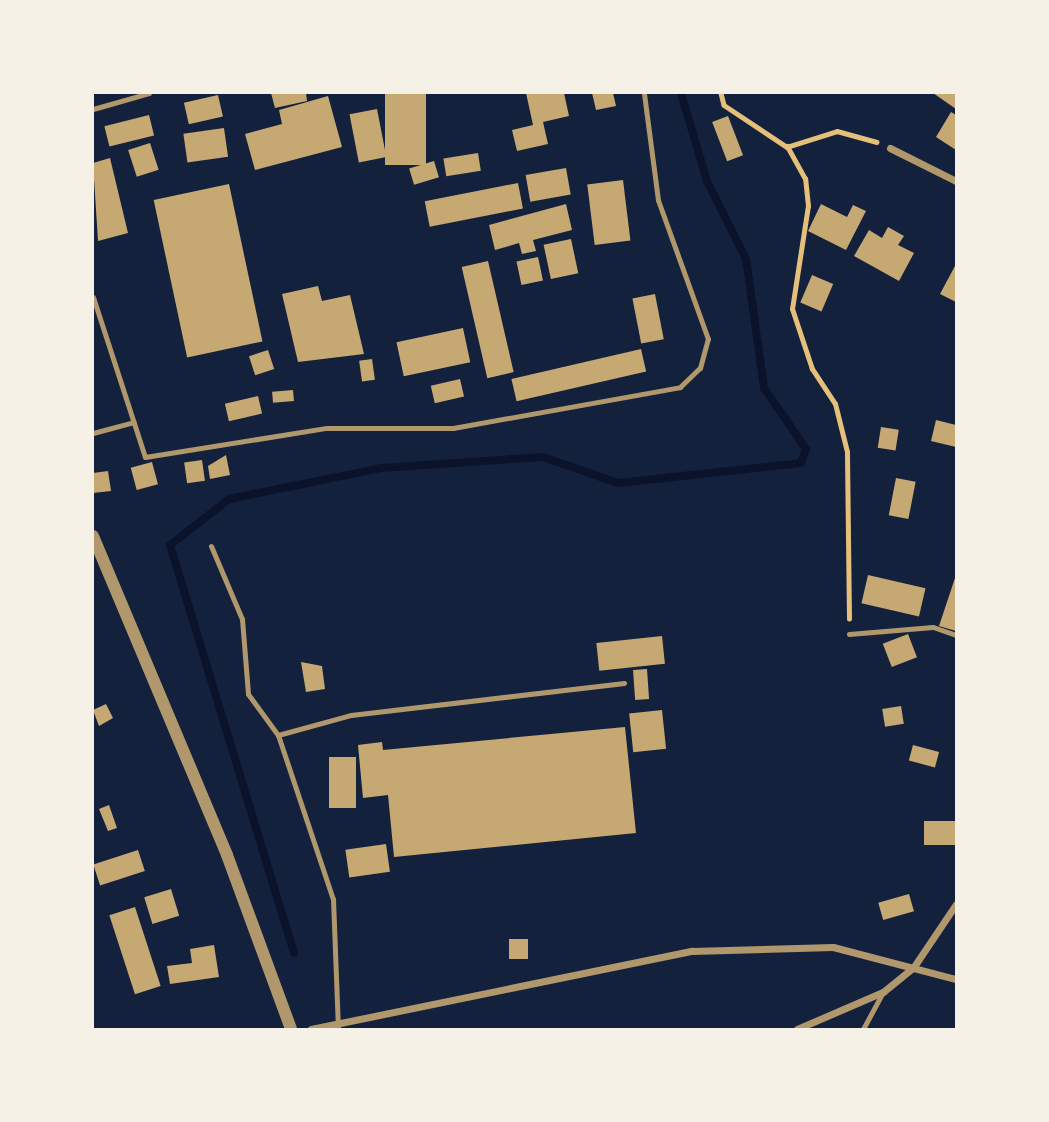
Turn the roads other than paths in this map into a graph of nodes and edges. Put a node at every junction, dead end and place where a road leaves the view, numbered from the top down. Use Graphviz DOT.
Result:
graph roads {
  1 [pos="149,93"];
  2 [pos="645,93"];
  3 [pos="93,109"];
  4 [pos="890,148"];
  5 [pos="956,181"];
  6 [pos="93,297"];
  7 [pos="134,422"];
  8 [pos="93,433"];
  9 [pos="93,536"];
  10 [pos="211,546"];
  11 [pos="849,634"];
  12 [pos="956,635"];
  13 [pos="624,683"];
  14 [pos="278,735"];
  15 [pos="956,904"];
  16 [pos="913,968"];
  17 [pos="956,979"];
  18 [pos="883,992"];
  19 [pos="338,1027"];
  20 [pos="291,1029"];
  21 [pos="311,1029"];
  22 [pos="797,1029"];
  23 [pos="863,1029"];
  1 -- 3 [label="lane"];
  2 -- 7 [label="lane"];
  4 -- 5 [label="street"];
  6 -- 7 [label="lane"];
  7 -- 8 [label="lane"];
  9 -- 20 [label="street"];
  10 -- 14 [label="lane"];
  11 -- 12 [label="lane"];
  13 -- 14 [label="lane"];
  14 -- 19 [label="lane"];
  15 -- 16 [label="street"];
  16 -- 17 [label="street"];
  16 -- 18 [label="street"];
  16 -- 19 [label="street"];
  18 -- 22 [label="street"];
  18 -- 23 [label="lane"];
  19 -- 21 [label="street"];
}
